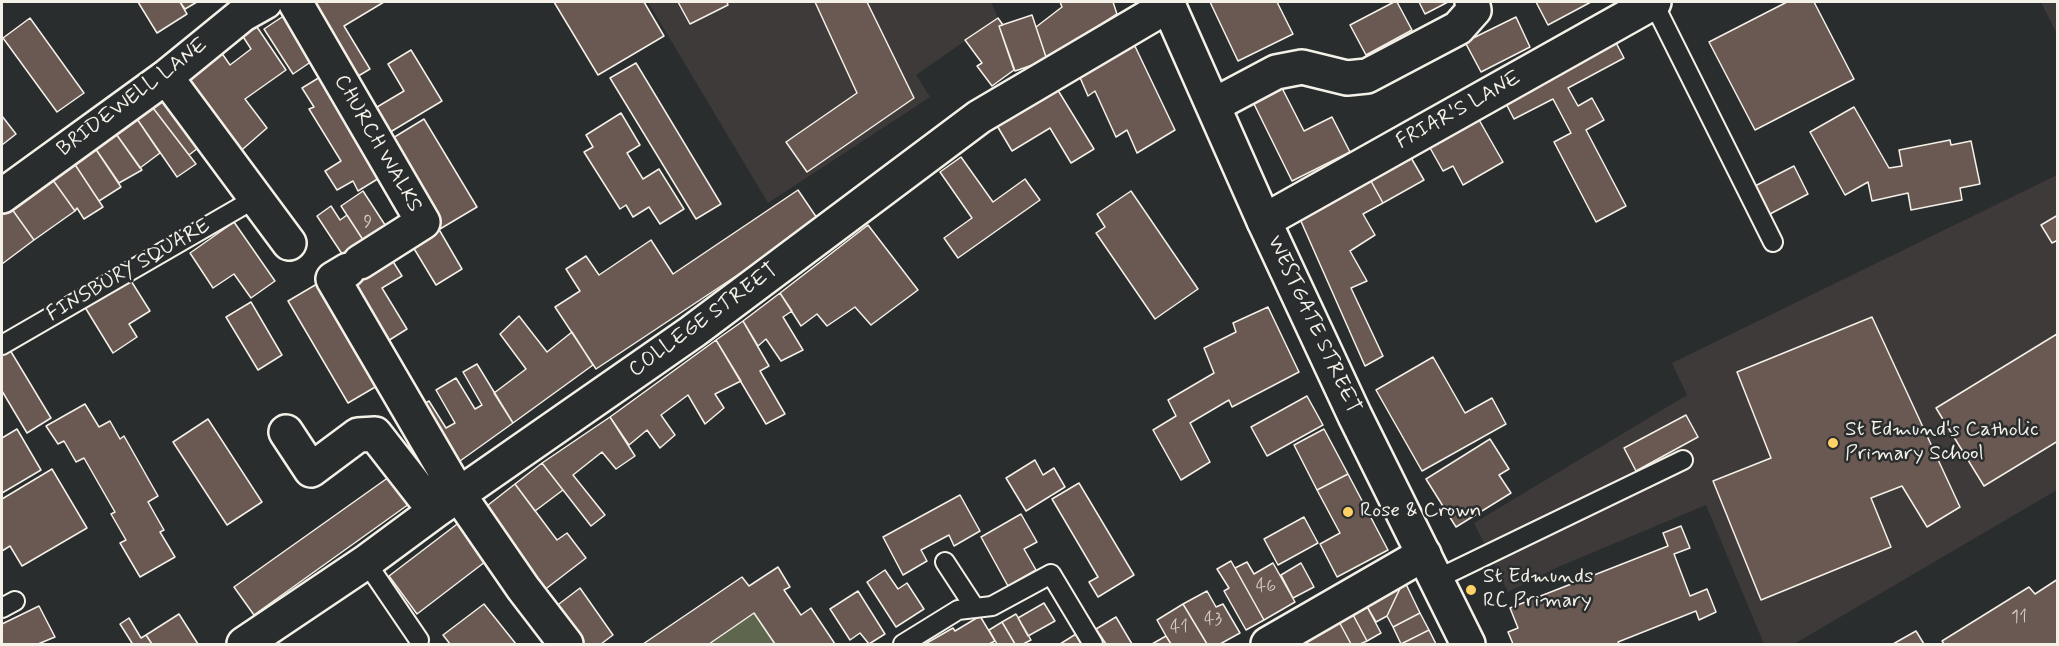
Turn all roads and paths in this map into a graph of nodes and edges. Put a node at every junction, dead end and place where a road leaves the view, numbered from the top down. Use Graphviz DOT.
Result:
graph roads {
  1 [pos="265,2"];
  2 [pos="295,2"];
  3 [pos="1472,2"];
  4 [pos="1654,2"];
  5 [pos="1168,3"];
  6 [pos="166,77"];
  7 [pos="1214,105"];
  8 [pos="2,196"];
  9 [pos="256,198"];
  10 [pos="1264,221"];
  11 [pos="1773,242"];
  12 [pos="289,243"];
  13 [pos="2,345"];
  14 [pos="286,432"];
  15 [pos="1683,460"];
  16 [pos="447,503"];
  17 [pos="366,562"];
  18 [pos="945,562"];
  19 [pos="1430,566"];
  20 [pos="975,608"];
  21 [pos="419,640"];
  22 [pos="244,645"];
  23 [pos="566,645"];
  24 [pos="903,645"];
  25 [pos="1093,645"];
  26 [pos="1268,645"];
  27 [pos="1468,645"];
  1 -- 6 [label="street, BRIDEWELL LANE"];
  2 -- 16 [label="street, CHURCH WALKS"];
  3 -- 7 [label="street"];
  4 -- 10 [label="street, FRIAR'S LANE"];
  4 -- 11 [label="lane"];
  5 -- 7 [label="street, WESTGATE STREET"];
  5 -- 16 [label="street, COLLEGE STREET"];
  6 -- 8 [label="street, BRIDEWELL LANE"];
  6 -- 9 [label="street"];
  7 -- 10 [label="street, WESTGATE STREET"];
  9 -- 12 [label="street"];
  9 -- 13 [label="lane, FINSBURY SQUARE"];
  10 -- 19 [label="street, WESTGATE STREET"];
  14 -- 16 [label="street"];
  15 -- 19 [label="lane"];
  16 -- 17 [label="street, COLLEGE STREET"];
  16 -- 23 [label="street"];
  17 -- 21 [label="lane"];
  17 -- 22 [label="street, COLLEGE STREET"];
  18 -- 20 [label="lane"];
  19 -- 26 [label="street"];
  19 -- 27 [label="street, WESTGATE STREET"];
  20 -- 24 [label="lane"];
  20 -- 25 [label="lane"];
}
